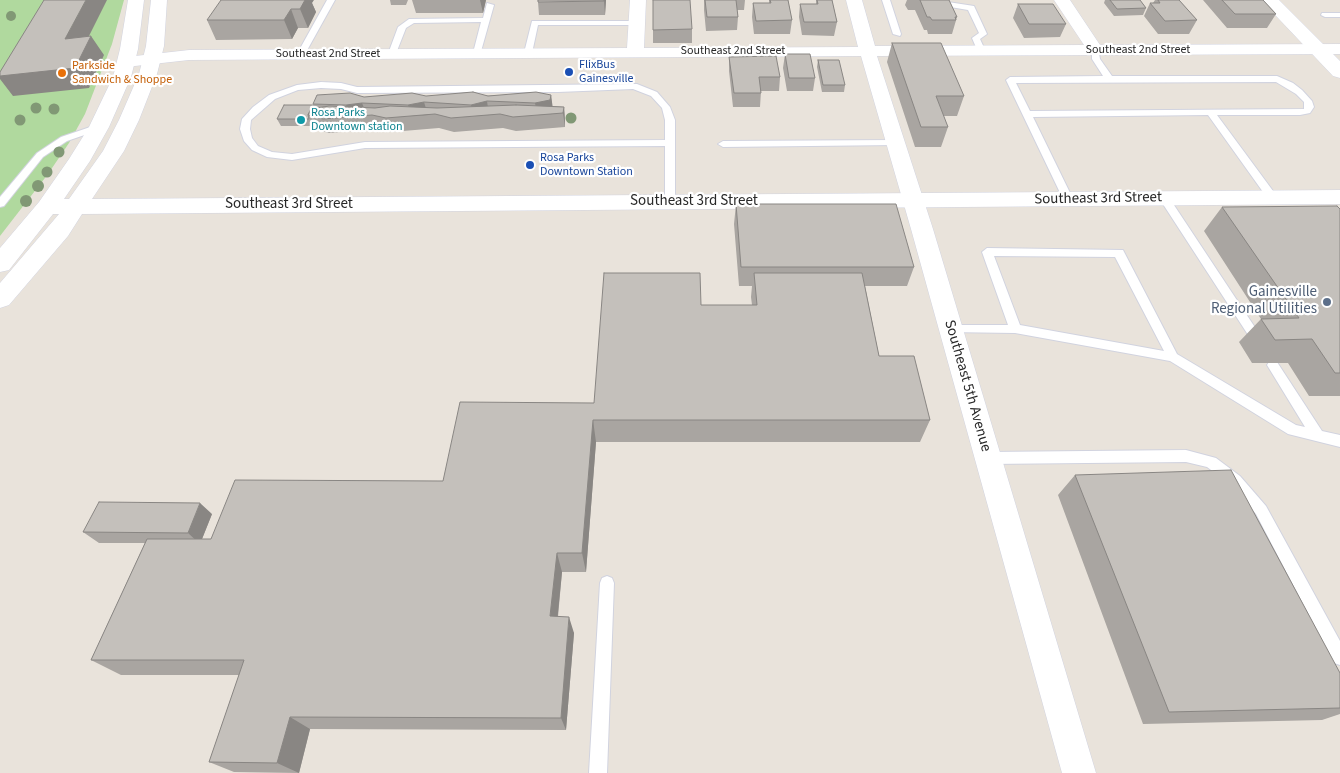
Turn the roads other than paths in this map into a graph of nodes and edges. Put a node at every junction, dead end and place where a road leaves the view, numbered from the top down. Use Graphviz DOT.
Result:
graph roads {
  1 [pos="136,0"];
  2 [pos="159,0"];
  3 [pos="331,0"];
  4 [pos="638,0"];
  5 [pos="854,0"];
  6 [pos="886,0"];
  7 [pos="921,0"];
  8 [pos="1062,0"];
  9 [pos="1269,0"];
  10 [pos="490,5"];
  11 [pos="1325,15"];
  12 [pos="1340,15"];
  13 [pos="486,20"];
  14 [pos="637,23"];
  15 [pos="897,34"];
  16 [pos="1317,49"];
  17 [pos="1340,49"];
  18 [pos="867,50"];
  19 [pos="981,50"];
  20 [pos="1095,50"];
  21 [pos="636,52"];
  22 [pos="477,53"];
  23 [pos="528,53"];
  24 [pos="301,54"];
  25 [pos="392,54"];
  26 [pos="152,58"];
  27 [pos="126,62"];
  28 [pos="1340,72"];
  29 [pos="1109,79"];
  30 [pos="1027,114"];
  31 [pos="1211,114"];
  32 [pos="99,127"];
  33 [pos="669,143"];
  34 [pos="895,143"];
  35 [pos="722,144"];
  36 [pos="1272,197"];
  37 [pos="1340,197"];
  38 [pos="1164,198"];
  39 [pos="1068,199"];
  40 [pos="913,200"];
  41 [pos="670,202"];
  42 [pos="0,204"];
  43 [pos="47,207"];
  44 [pos="77,207"];
  45 [pos="0,264"];
  46 [pos="0,298"];
  47 [pos="950,329"];
  48 [pos="1015,329"];
  49 [pos="1258,342"];
  50 [pos="1173,357"];
  51 [pos="1273,365"];
  52 [pos="1317,435"];
  53 [pos="1340,440"];
  54 [pos="988,458"];
  55 [pos="607,583"];
  56 [pos="1340,657"];
  57 [pos="598,773"];
  58 [pos="1079,773"];
  1 -- 27 [label="street"];
  2 -- 26 [label="street"];
  3 -- 24 [label="lane"];
  4 -- 14 [label="street"];
  5 -- 18 [label="street, Southeast 5th Avenue"];
  6 -- 15 [label="lane"];
  7 -- 19 [label="lane"];
  8 -- 20 [label="street"];
  9 -- 16 [label="street"];
  10 -- 13 [label="lane"];
  11 -- 12 [label="lane"];
  13 -- 22 [label="lane"];
  13 -- 25 [label="lane"];
  14 -- 21 [label="street"];
  14 -- 23 [label="lane"];
  16 -- 17 [label="street, Southeast 2nd Street"];
  16 -- 20 [label="street, Southeast 2nd Street"];
  16 -- 28 [label="street"];
  18 -- 19 [label="street, Southeast 2nd Street"];
  18 -- 21 [label="street, Southeast 2nd Street"];
  18 -- 34 [label="street, Southeast 5th Avenue"];
  19 -- 20 [label="street, Southeast 2nd Street"];
  20 -- 29 [label="lane"];
  21 -- 23 [label="street, Southeast 2nd Street"];
  22 -- 23 [label="street, Southeast 2nd Street"];
  22 -- 25 [label="street, Southeast 2nd Street"];
  24 -- 25 [label="street, Southeast 2nd Street"];
  24 -- 26 [label="street, Southeast 2nd Street"];
  26 -- 27 [label="street, Southeast 2nd Street"];
  26 -- 44 [label="street"];
  27 -- 32 [label="street"];
  29 -- 30 [label="lane"];
  29 -- 31 [label="lane"];
  30 -- 31 [label="lane"];
  30 -- 39 [label="lane"];
  31 -- 36 [label="lane"];
  32 -- 42 [label="lane"];
  32 -- 43 [label="street"];
  33 -- 33 [label="lane"];
  33 -- 41 [label="lane"];
  34 -- 35 [label="lane"];
  34 -- 40 [label="street, Southeast 5th Avenue"];
  36 -- 37 [label="street, Southeast 3rd Street"];
  36 -- 38 [label="street, Southeast 3rd Street"];
  38 -- 39 [label="street, Southeast 3rd Street"];
  38 -- 49 [label="lane"];
  39 -- 40 [label="street, Southeast 3rd Street"];
  40 -- 41 [label="street, Southeast 3rd Street"];
  40 -- 47 [label="street, Southeast 5th Avenue"];
  41 -- 44 [label="street, Southeast 3rd Street"];
  43 -- 44 [label="street, Southeast 3rd Street"];
  43 -- 45 [label="street"];
  44 -- 46 [label="street"];
  47 -- 48 [label="lane"];
  47 -- 54 [label="street, Southeast 5th Avenue"];
  48 -- 50 [label="lane"];
  48 -- 50 [label="lane"];
  50 -- 52 [label="lane"];
  51 -- 52 [label="lane"];
  52 -- 53 [label="lane"];
  54 -- 56 [label="lane"];
  54 -- 58 [label="street, Southeast 5th Avenue"];
  55 -- 57 [label="lane"];
}
